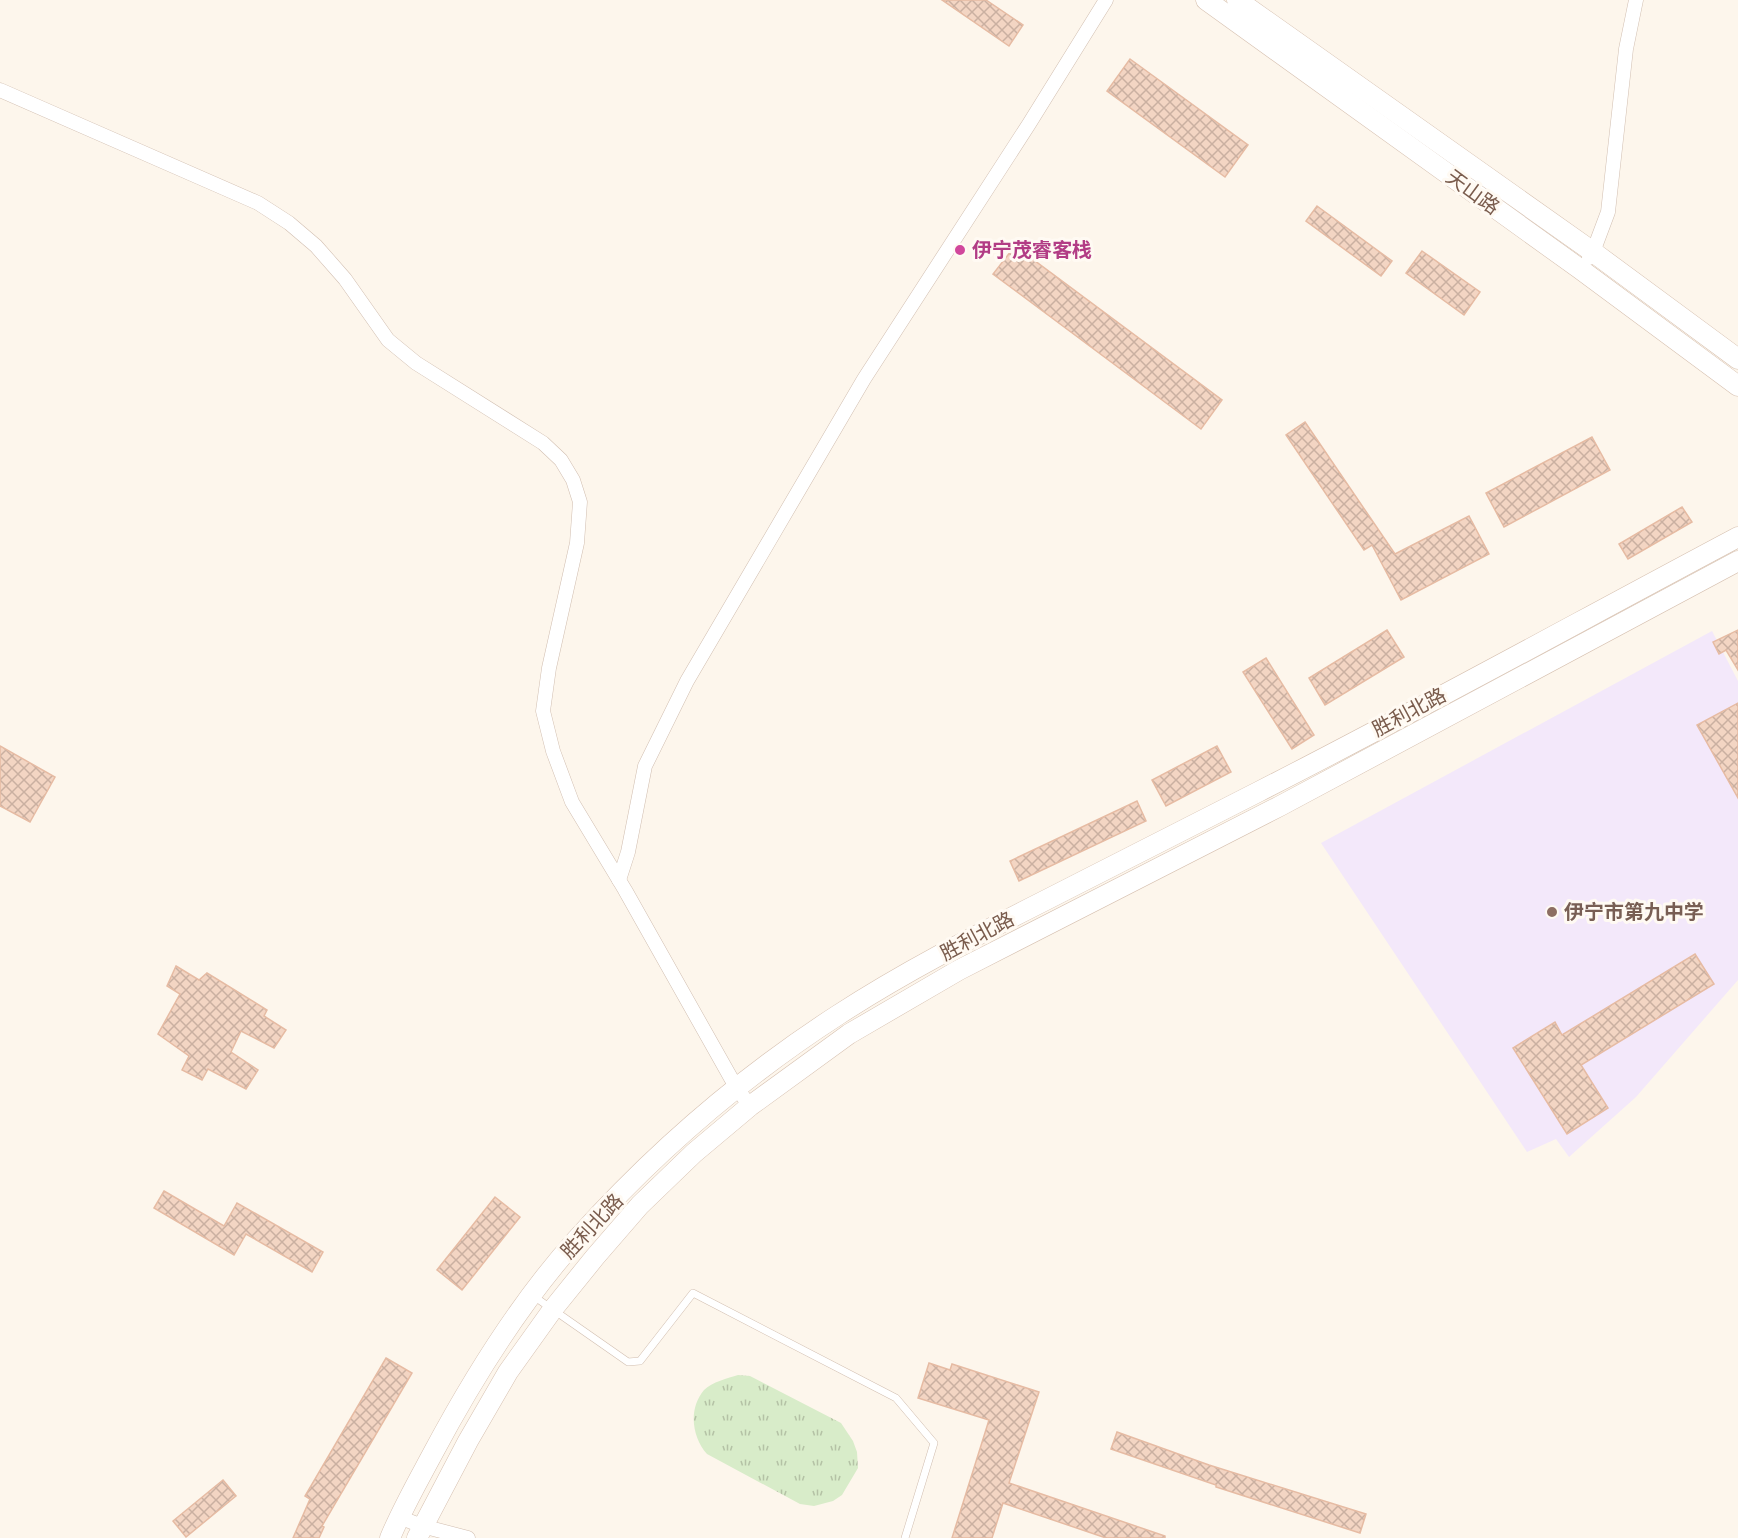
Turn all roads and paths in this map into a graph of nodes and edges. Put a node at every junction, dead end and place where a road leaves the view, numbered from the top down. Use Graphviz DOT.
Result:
graph roads {
  1 [pos="1106,0"];
  2 [pos="1206,0"];
  3 [pos="1237,0"];
  4 [pos="1636,0"];
  5 [pos="0,90"];
  6 [pos="1593,252"];
  7 [pos="1581,269"];
  8 [pos="1738,358"];
  9 [pos="1738,386"];
  10 [pos="1738,537"];
  11 [pos="1738,561"];
  12 [pos="620,880"];
  13 [pos="736,1087"];
  14 [pos="750,1106"];
  15 [pos="532,1295"];
  16 [pos="553,1309"];
  17 [pos="399,1517"];
  18 [pos="419,1532"];
  19 [pos="390,1538"];
  20 [pos="468,1538"];
  21 [pos="905,1538"];
  1 -- 12 [label="street"];
  2 -- 7 [label="main road, 天山路"];
  3 -- 6 [label="main road, 天山路"];
  4 -- 6 [label="street"];
  5 -- 12 [label="street"];
  6 -- 7 [label="street"];
  6 -- 8 [label="main road, 天山路"];
  7 -- 9 [label="main road, 天山路"];
  10 -- 13 [label="main road, 胜利北路"];
  11 -- 14 [label="main road, 胜利北路"];
  12 -- 13 [label="street"];
  13 -- 14 [label="street"];
  13 -- 15 [label="main road, 胜利北路"];
  14 -- 16 [label="main road, 胜利北路"];
  15 -- 16 [label="lane"];
  15 -- 17 [label="main road, 胜利北路"];
  16 -- 18 [label="main road, 胜利北路"];
  16 -- 21 [label="lane"];
  17 -- 18 [label="street"];
  17 -- 19 [label="main road, 胜利北路"];
  18 -- 20 [label="street"];
}
